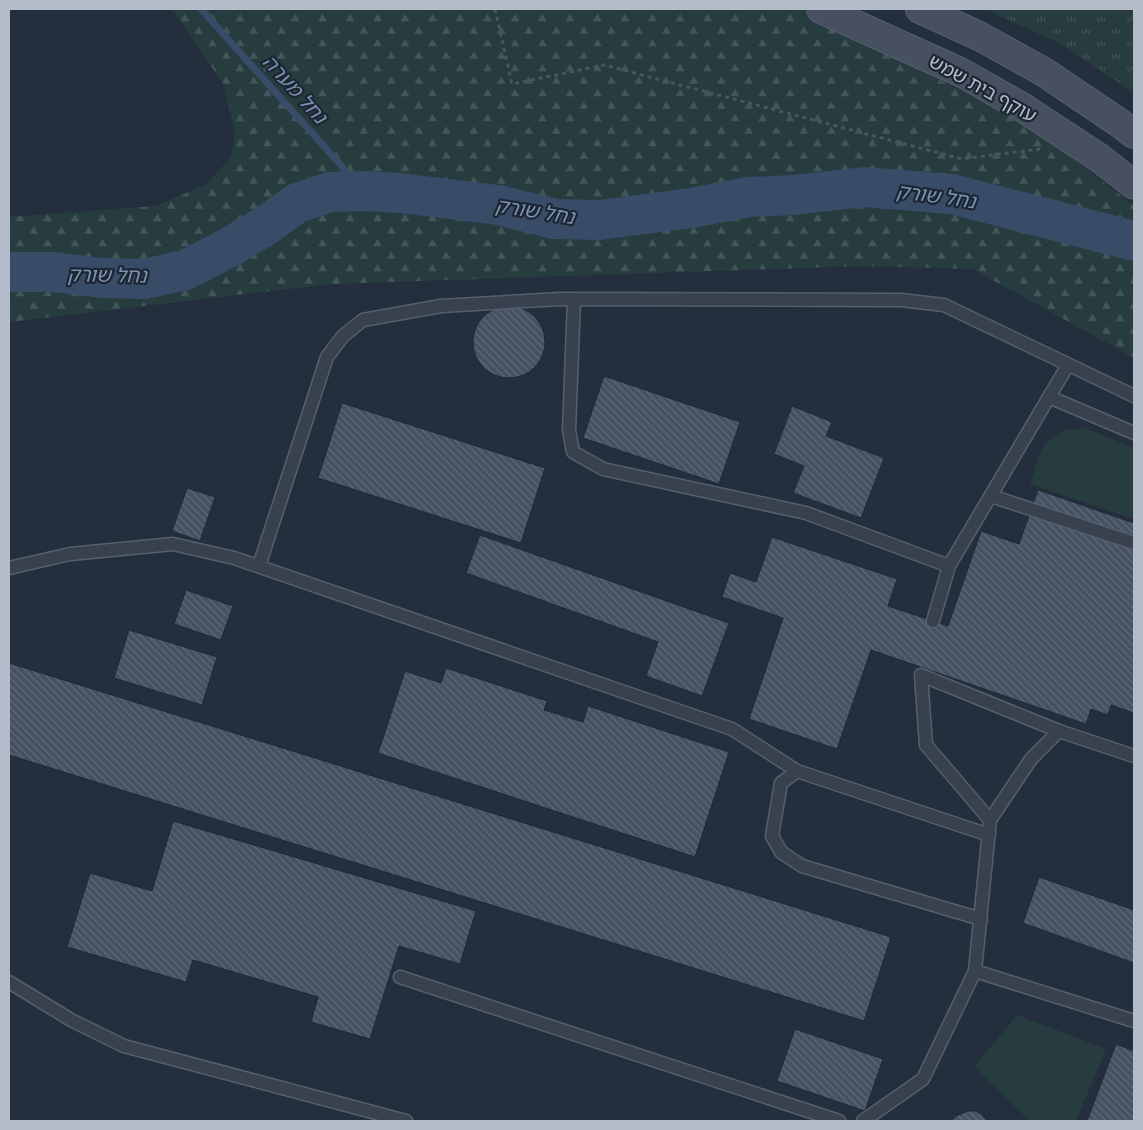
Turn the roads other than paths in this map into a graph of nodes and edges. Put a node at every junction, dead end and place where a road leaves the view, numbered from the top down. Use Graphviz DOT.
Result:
graph roads {
  1 [pos="821,9"];
  2 [pos="920,9"];
  3 [pos="1134,134"];
  4 [pos="1134,185"];
  5 [pos="574,299"];
  6 [pos="1068,365"];
  7 [pos="1134,396"];
  8 [pos="1049,397"];
  9 [pos="1134,433"];
  10 [pos="990,496"];
  11 [pos="1134,543"];
  12 [pos="260,566"];
  13 [pos="949,566"];
  14 [pos="9,568"];
  15 [pos="933,621"];
  16 [pos="1059,731"];
  17 [pos="1134,756"];
  18 [pos="797,771"];
  19 [pos="990,820"];
  20 [pos="989,835"];
  21 [pos="981,919"];
  22 [pos="975,972"];
  23 [pos="400,977"];
  24 [pos="9,982"];
  25 [pos="1134,1021"];
  26 [pos="406,1121"];
  27 [pos="840,1121"];
  28 [pos="863,1121"];
  1 -- 4 [label="main road, עוקף בית שמש"];
  2 -- 3 [label="main road"];
  5 -- 6 [label="lane"];
  5 -- 12 [label="lane"];
  5 -- 13 [label="lane"];
  6 -- 7 [label="lane"];
  6 -- 8 [label="lane"];
  8 -- 9 [label="lane"];
  8 -- 10 [label="lane"];
  10 -- 11 [label="lane"];
  10 -- 13 [label="lane"];
  12 -- 14 [label="lane"];
  12 -- 18 [label="lane"];
  13 -- 15 [label="lane"];
  16 -- 17 [label="lane"];
  16 -- 19 [label="lane"];
  16 -- 19 [label="lane"];
  18 -- 20 [label="lane"];
  18 -- 21 [label="lane"];
  19 -- 20 [label="lane"];
  20 -- 21 [label="lane"];
  21 -- 22 [label="lane"];
  22 -- 25 [label="lane"];
  22 -- 28 [label="lane"];
  23 -- 27 [label="lane"];
  24 -- 26 [label="lane"];
}
